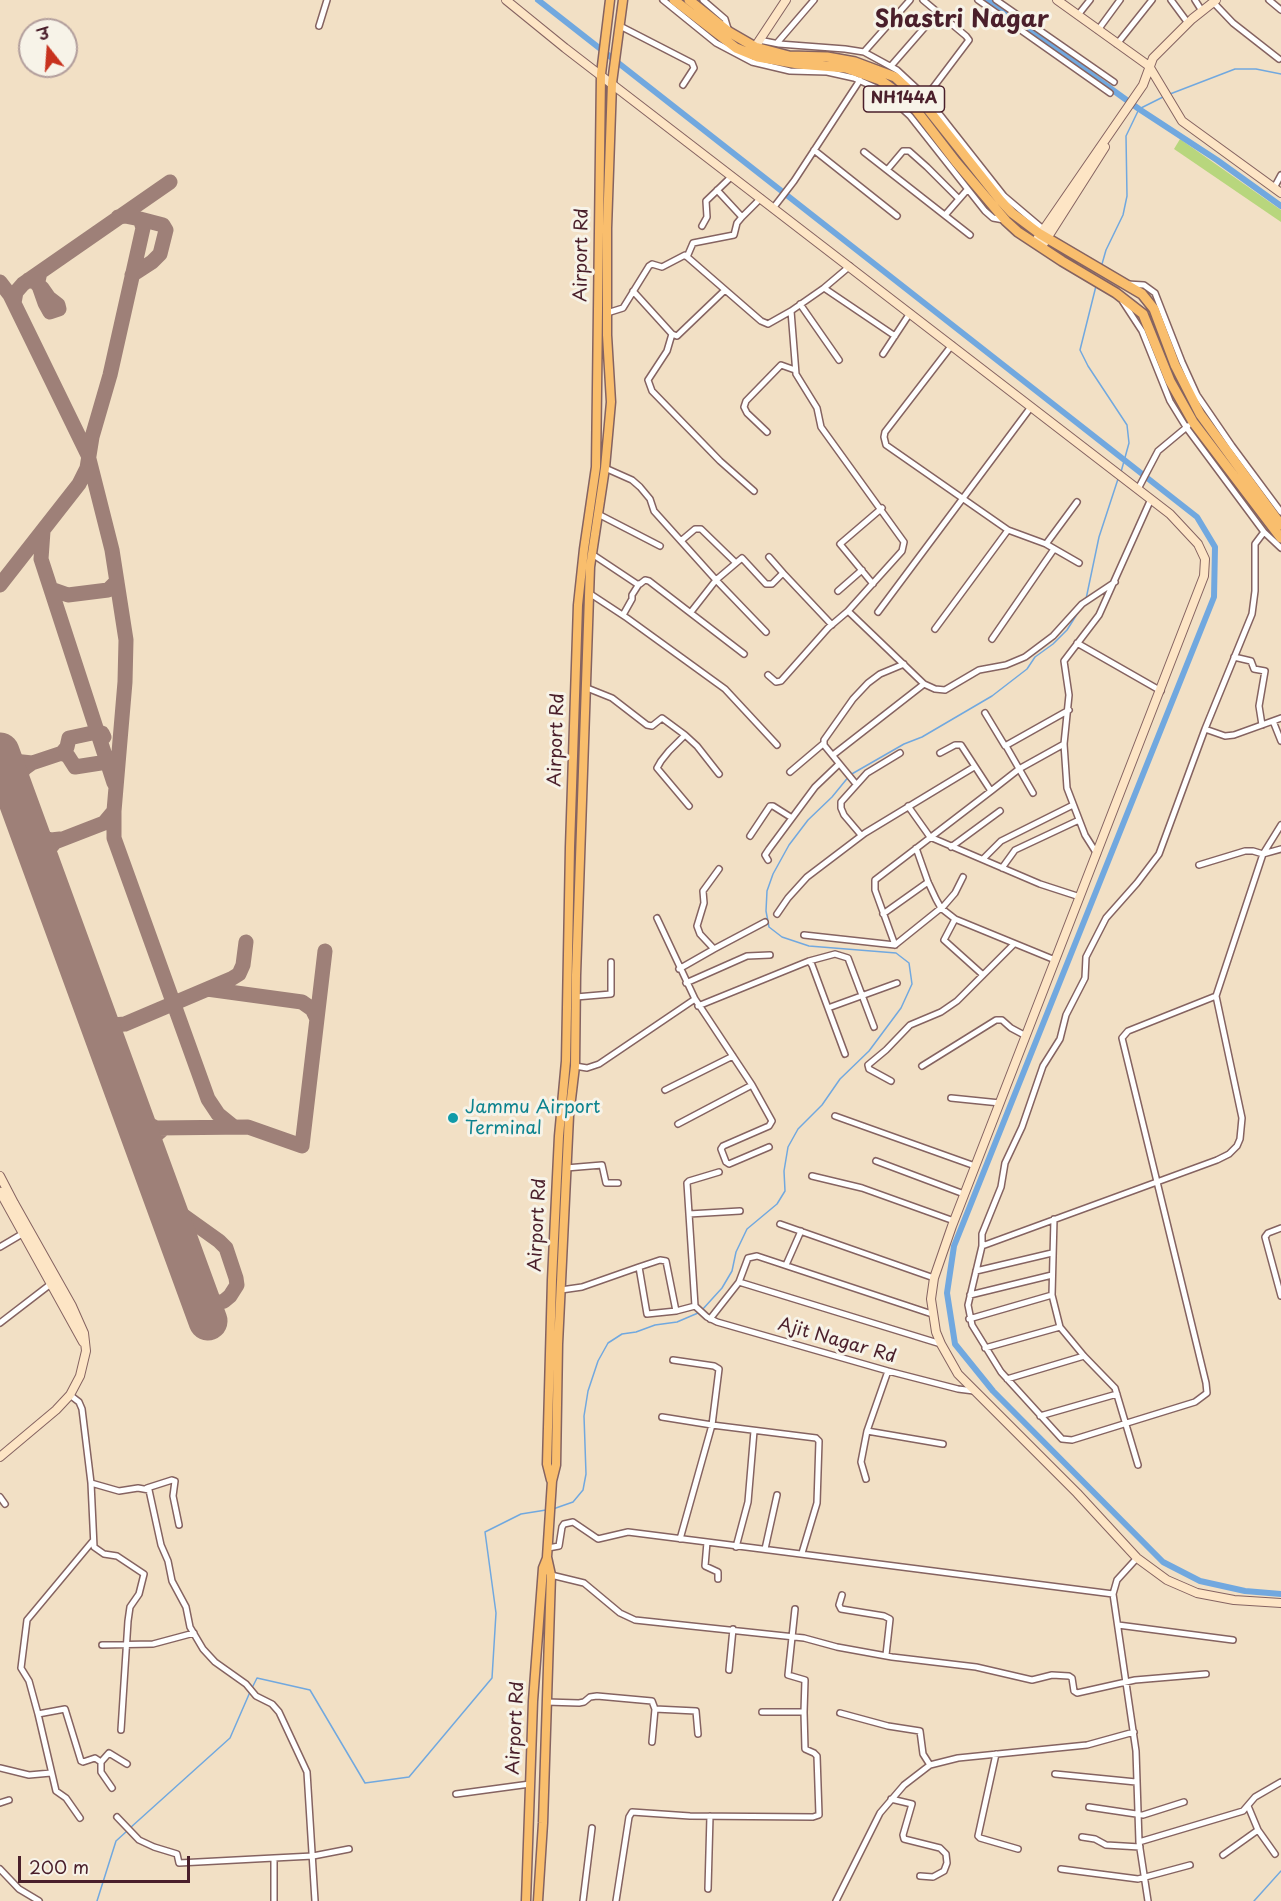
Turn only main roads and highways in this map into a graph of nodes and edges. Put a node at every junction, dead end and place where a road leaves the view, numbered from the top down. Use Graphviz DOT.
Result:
graph roads {
  1 [pos="610,0"];
  2 [pos="623,0"];
  3 [pos="674,0"];
  4 [pos="689,0"];
  5 [pos="1041,238"];
  6 [pos="1281,525"];
  7 [pos="1281,538"];
  8 [pos="551,1484"];
  9 [pos="547,1557"];
  10 [pos="526,1901"];
  11 [pos="538,1901"];
  1 -- 8 [label="main road, Airport Rd"];
  2 -- 8 [label="main road"];
  3 -- 5 [label="highway, NH144A"];
  4 -- 5 [label="highway, NH144A"];
  5 -- 6 [label="highway, NH144A"];
  5 -- 7 [label="highway, NH144A"];
  8 -- 9 [label="main road"];
  9 -- 10 [label="main road, Airport Rd"];
  9 -- 11 [label="main road"];
}
